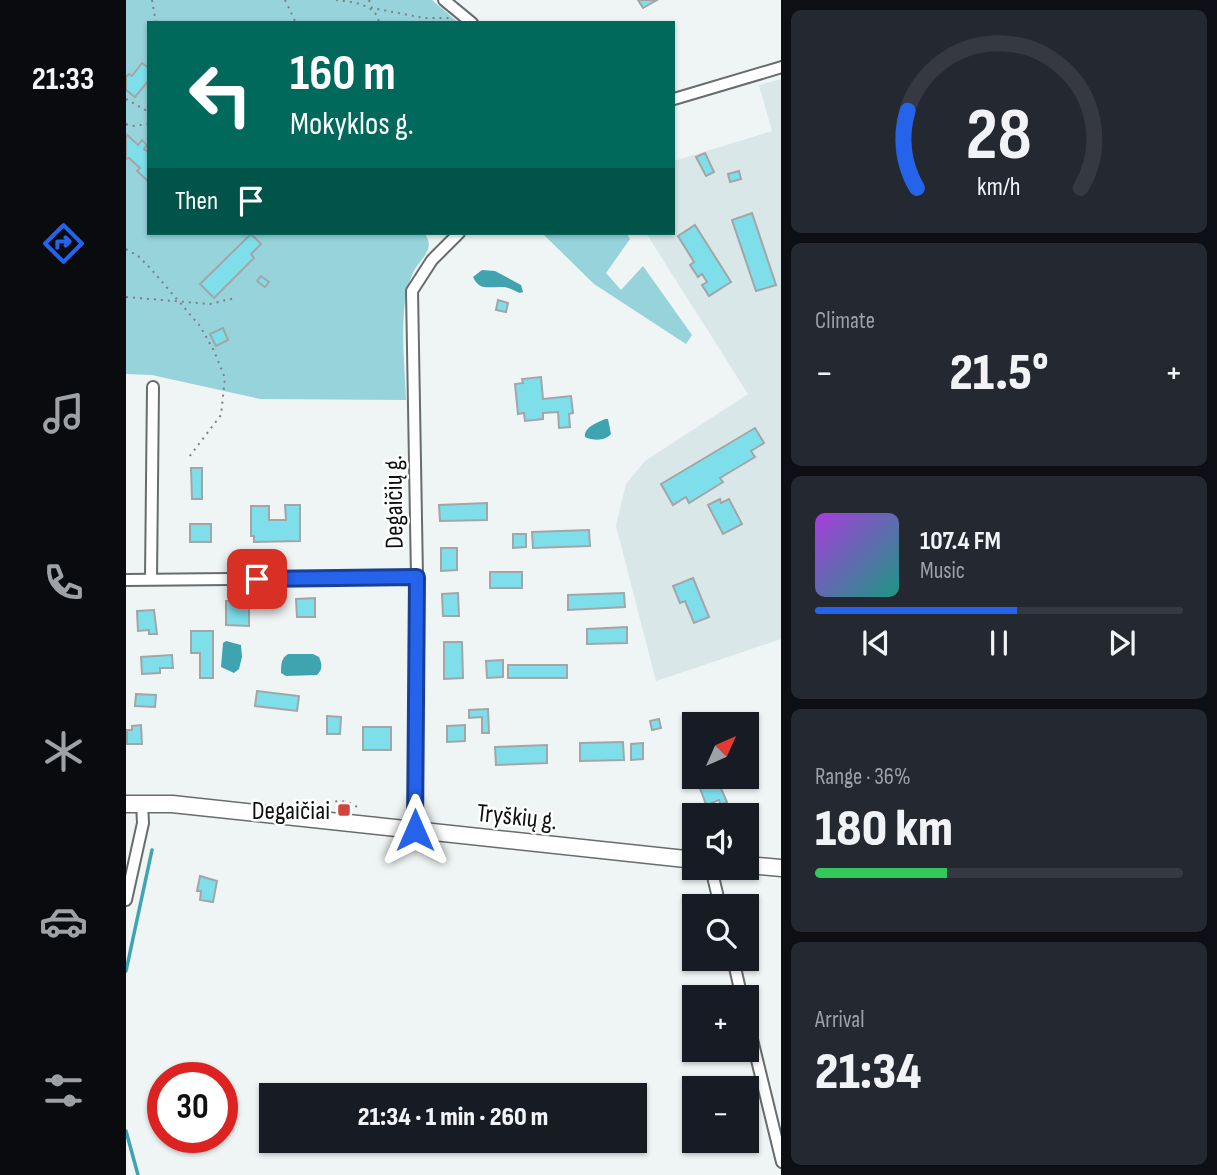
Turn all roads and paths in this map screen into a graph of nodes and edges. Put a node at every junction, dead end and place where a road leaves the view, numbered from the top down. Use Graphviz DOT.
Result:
graph roads {
  1 [pos="152,0"];
  2 [pos="285,0"];
  3 [pos="336,0"];
  4 [pos="369,0"];
  5 [pos="444,0"];
  6 [pos="372,8"];
  7 [pos="469,20"];
  8 [pos="156,21"];
  9 [pos="295,21"];
  10 [pos="379,21"];
  11 [pos="781,67"];
  12 [pos="126,99"];
  13 [pos="675,99"];
  14 [pos="147,111"];
  15 [pos="126,124"];
  16 [pos="147,124"];
  17 [pos="457,235"];
  18 [pos="126,249"];
  19 [pos="126,297"];
  20 [pos="235,298"];
  21 [pos="175,300"];
  22 [pos="153,387"];
  23 [pos="190,457"];
  24 [pos="417,577"];
  25 [pos="150,579"];
  26 [pos="126,580"];
  27 [pos="134,804"];
  28 [pos="415,830"];
  29 [pos="682,858"];
  30 [pos="759,865"];
  31 [pos="781,868"];
  32 [pos="126,900"];
  33 [pos="757,1062"];
  34 [pos="781,1162"];
  1 -- 8 [label="path"];
  2 -- 9 [label="path"];
  3 -- 6 [label="path"];
  4 -- 6 [label="path"];
  5 -- 7 [label="street"];
  6 -- 7 [label="path"];
  6 -- 10 [label="path"];
  11 -- 13 [label="street"];
  12 -- 14 [label="path"];
  15 -- 16 [label="path"];
  17 -- 24 [label="street, Degaičių g."];
  18 -- 21 [label="path"];
  19 -- 21 [label="path"];
  20 -- 21 [label="path"];
  21 -- 23 [label="path"];
  22 -- 25 [label="street"];
  24 -- 25 [label="street"];
  24 -- 28 [label="street, Degaičių g."];
  25 -- 26 [label="street"];
  27 -- 28 [label="main road, Tryškių g."];
  27 -- 32 [label="street"];
  28 -- 29 [label="main road, Tryškių g."];
  30 -- 31 [label="main road"];
  33 -- 34 [label="street"];
}
